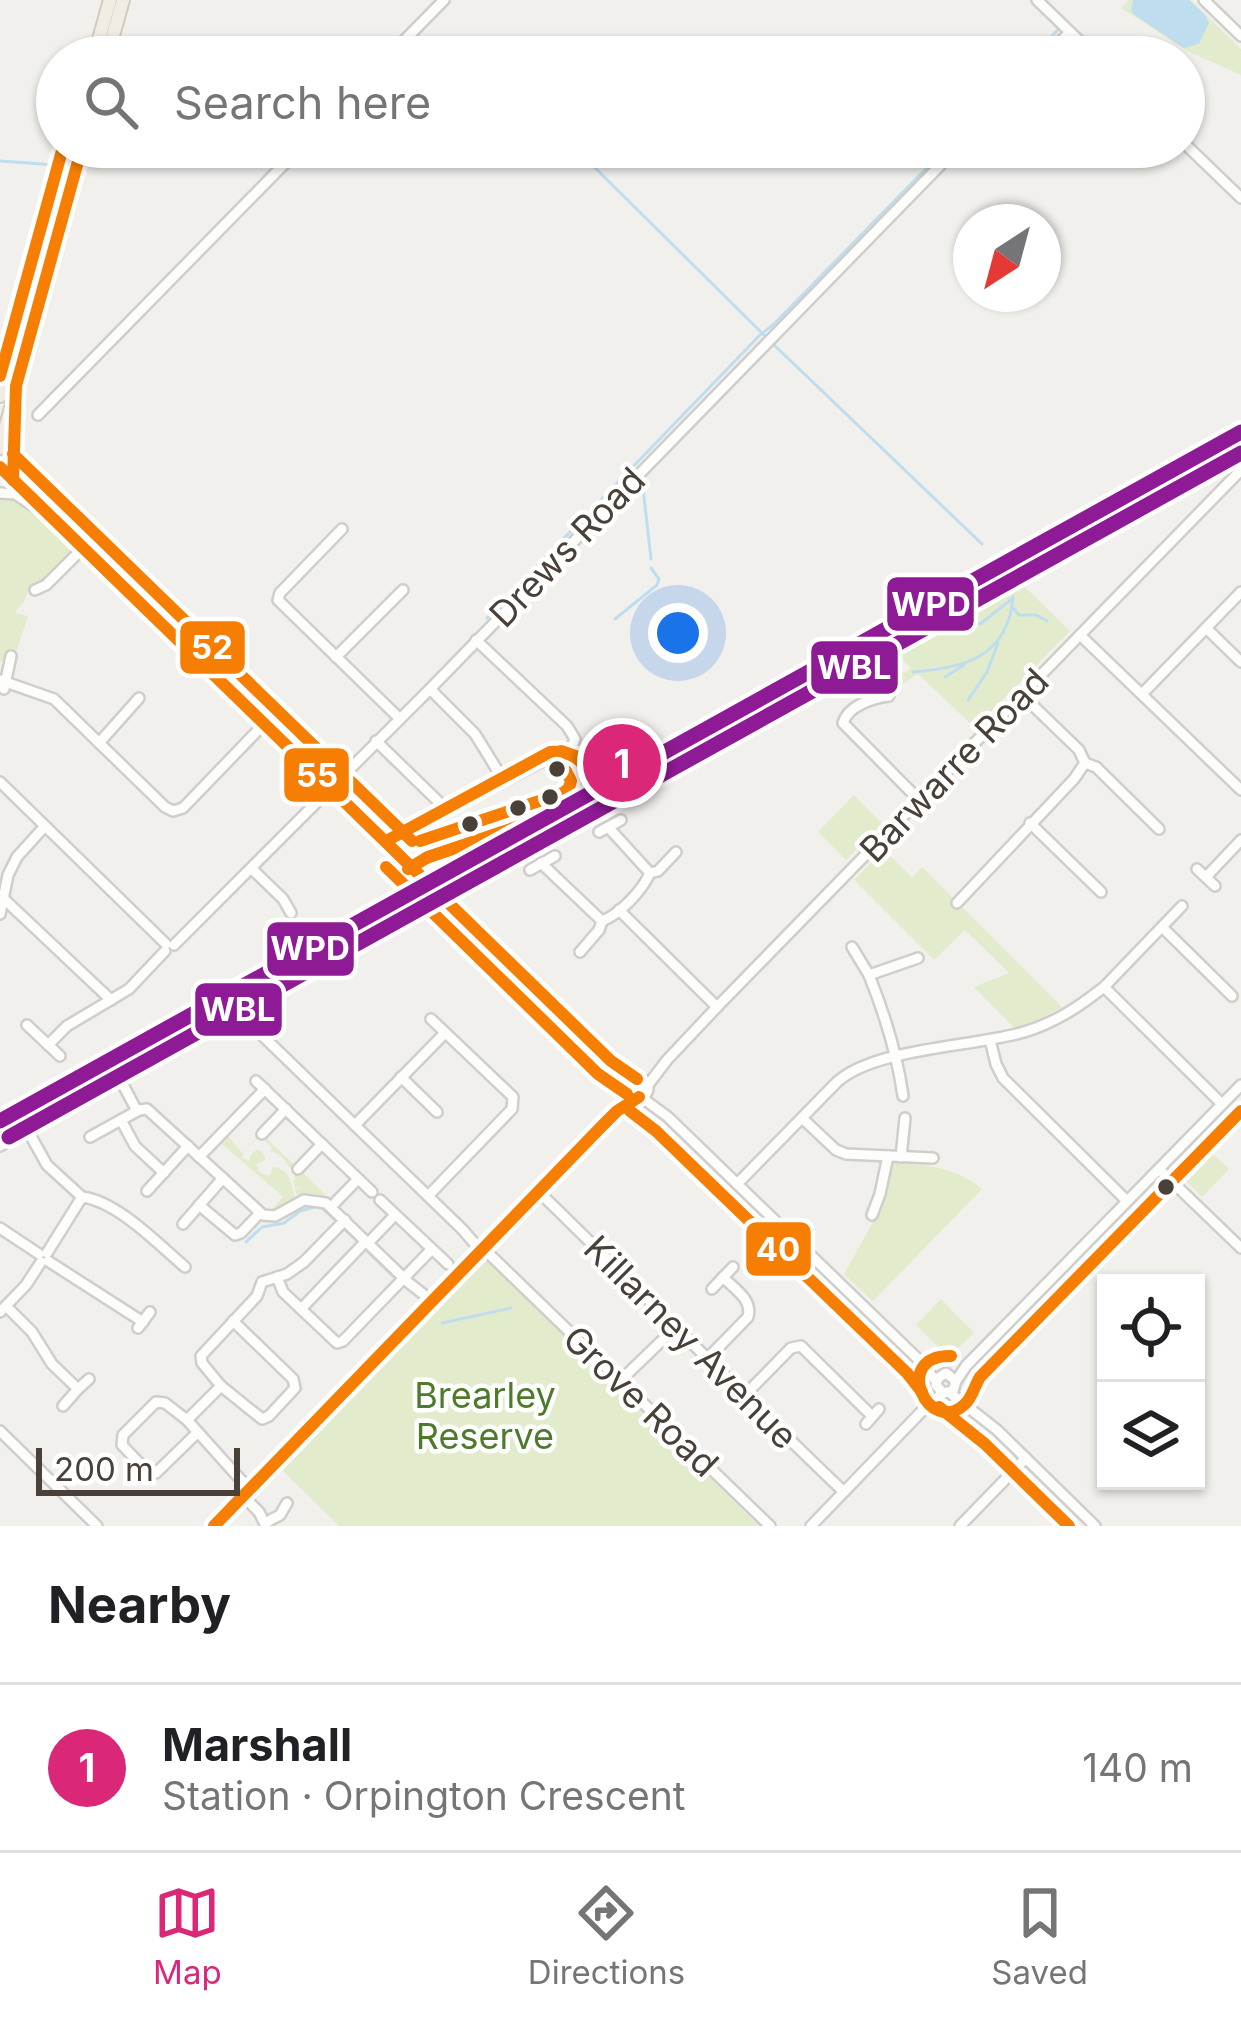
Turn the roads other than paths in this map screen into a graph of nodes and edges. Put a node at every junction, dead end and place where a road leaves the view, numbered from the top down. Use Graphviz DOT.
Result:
graph roads {
  1 [pos="110,0"];
  2 [pos="123,0"];
  3 [pos="444,0"];
  4 [pos="1037,0"];
  5 [pos="1204,0"];
  6 [pos="1070,32"];
  7 [pos="100,36"];
  8 [pos="113,36"];
  9 [pos="409,36"];
  10 [pos="1066,36"];
  11 [pos="1074,36"];
  12 [pos="1241,36"];
  13 [pos="1205,163"];
  14 [pos="63,168"];
  15 [pos="76,168"];
  16 [pos="280,168"];
  17 [pos="937,168"];
  18 [pos="1241,198"];
  19 [pos="16,386"];
  20 [pos="0,396"];
  21 [pos="38,415"];
  22 [pos="0,448"];
  23 [pos="0,467"];
  24 [pos="1241,470"];
  25 [pos="14,479"];
  26 [pos="0,493"];
  27 [pos="54,519"];
  28 [pos="342,529"];
  29 [pos="83,548"];
  30 [pos="35,590"];
  31 [pos="403,590"];
  32 [pos="1241,592"];
  33 [pos="1206,628"];
  34 [pos="1080,634"];
  35 [pos="476,640"];
  36 [pos="11,656"];
  37 [pos="336,657"];
  38 [pos="1241,662"];
  39 [pos="2,685"];
  40 [pos="430,689"];
  41 [pos="1142,694"];
  42 [pos="1022,695"];
  43 [pos="889,696"];
  44 [pos="139,698"];
  45 [pos="399,718"];
  46 [pos="264,724"];
  47 [pos="376,741"];
  48 [pos="98,743"];
  49 [pos="1085,763"];
  50 [pos="504,781"];
  51 [pos="0,782"];
  52 [pos="331,788"];
  53 [pos="1241,790"];
  54 [pos="919,800"];
  55 [pos="621,820"];
  56 [pos="1030,823"];
  57 [pos="45,826"];
  58 [pos="1159,829"];
  59 [pos="1241,840"];
  60 [pos="676,852"];
  61 [pos="555,856"];
  62 [pos="542,863"];
  63 [pos="251,869"];
  64 [pos="530,870"];
  65 [pos="650,873"];
  66 [pos="1215,886"];
  67 [pos="1101,892"];
  68 [pos="446,898"];
  69 [pos="4,899"];
  70 [pos="957,903"];
  71 [pos="1182,906"];
  72 [pos="619,910"];
  73 [pos="291,913"];
  74 [pos="0,914"];
  75 [pos="602,921"];
  76 [pos="1162,927"];
  77 [pos="168,947"];
  78 [pos="852,947"];
  79 [pos="580,952"];
  80 [pos="918,958"];
  81 [pos="869,975"];
  82 [pos="1105,987"];
  83 [pos="1232,996"];
  84 [pos="111,1000"];
  85 [pos="717,1007"];
  86 [pos="239,1012"];
  87 [pos="431,1019"];
  88 [pos="27,1025"];
  89 [pos="445,1033"];
  90 [pos="990,1040"];
  91 [pos="48,1045"];
  92 [pos="60,1056"];
  93 [pos="898,1057"];
  94 [pos="401,1077"];
  95 [pos="120,1079"];
  96 [pos="1241,1084"];
  97 [pos="639,1088"];
  98 [pos="903,1096"];
  99 [pos="1222,1104"];
  100 [pos="286,1109"];
  101 [pos="141,1110"];
  102 [pos="437,1112"];
  103 [pos="802,1118"];
  104 [pos="905,1118"];
  105 [pos="121,1120"];
  106 [pos="355,1125"];
  107 [pos="28,1131"];
  108 [pos="262,1134"];
  109 [pos="91,1137"];
  110 [pos="322,1144"];
  111 [pos="0,1146"];
  112 [pos="188,1147"];
  113 [pos="200,1156"];
  114 [pos="888,1156"];
  115 [pos="901,1157"];
  116 [pos="933,1158"];
  117 [pos="1159,1168"];
  118 [pos="298,1169"];
  119 [pos="164,1173"];
  120 [pos="223,1178"];
  121 [pos="358,1179"];
  122 [pos="737,1184"];
  123 [pos="147,1191"];
  124 [pos="538,1191"];
  125 [pos="428,1196"];
  126 [pos="82,1197"];
  127 [pos="1127,1201"];
  128 [pos="199,1205"];
  129 [pos="331,1207"];
  130 [pos="260,1213"];
  131 [pos="395,1215"];
  132 [pos="872,1215"];
  133 [pos="345,1220"];
  134 [pos="183,1224"];
  135 [pos="0,1228"];
  136 [pos="368,1242"];
  137 [pos="1241,1248"];
  138 [pos="483,1249"];
  139 [pos="431,1250"];
  140 [pos="44,1257"];
  141 [pos="448,1264"];
  142 [pos="185,1267"];
  143 [pos="733,1267"];
  144 [pos="277,1276"];
  145 [pos="723,1277"];
  146 [pos="406,1280"];
  147 [pos="712,1289"];
  148 [pos="430,1303"];
  149 [pos="3,1309"];
  150 [pos="301,1309"];
  151 [pos="150,1312"];
  152 [pos="233,1321"];
  153 [pos="677,1326"];
  154 [pos="709,1358"];
  155 [pos="89,1379"];
  156 [pos="620,1382"];
  157 [pos="946,1384"];
  158 [pos="221,1385"];
  159 [pos="78,1389"];
  160 [pos="743,1397"];
  161 [pos="63,1406"];
  162 [pos="872,1416"];
  163 [pos="187,1420"];
  164 [pos="0,1431"];
  165 [pos="197,1433"];
  166 [pos="1026,1458"];
  167 [pos="246,1492"];
  168 [pos="844,1492"];
  169 [pos="287,1503"];
  170 [pos="91,1524"];
  171 [pos="264,1524"];
  172 [pos="214,1526"];
  173 [pos="770,1526"];
  174 [pos="811,1526"];
  175 [pos="960,1526"];
  176 [pos="1095,1526"];
  1 -- 7 [label="main road"];
  2 -- 8 [label="main road"];
  3 -- 9 [label="street"];
  4 -- 6 [label="street"];
  5 -- 12 [label="street"];
  6 -- 10 [label="street"];
  6 -- 11 [label="street"];
  13 -- 18 [label="street"];
  14 -- 20 [label="main road"];
  15 -- 19 [label="main road"];
  16 -- 21 [label="street"];
  17 -- 35 [label="street, Drews Road"];
  19 -- 22 [label="main road"];
  19 -- 25 [label="street"];
  23 -- 25 [label="street"];
  24 -- 34 [label="street, Barwarre Road"];
  25 -- 27 [label="street"];
  26 -- 27 [label="street"];
  27 -- 29 [label="street"];
  28 -- 37 [label="street"];
  29 -- 30 [label="street"];
  29 -- 46 [label="street"];
  31 -- 37 [label="street"];
  32 -- 33 [label="street"];
  33 -- 38 [label="street"];
  33 -- 41 [label="street"];
  34 -- 41 [label="street"];
  34 -- 42 [label="street, Barwarre Road"];
  35 -- 40 [label="street, Drews Road"];
  35 -- 50 [label="street"];
  36 -- 39 [label="street"];
  37 -- 45 [label="street"];
  39 -- 48 [label="street"];
  40 -- 45 [label="street, Drews Road"];
  40 -- 50 [label="street"];
  41 -- 53 [label="street"];
  42 -- 49 [label="street"];
  42 -- 54 [label="street, Barwarre Road"];
  43 -- 54 [label="street"];
  44 -- 48 [label="street"];
  45 -- 47 [label="street, Drews Road"];
  46 -- 48 [label="street"];
  46 -- 52 [label="street"];
  47 -- 50 [label="street"];
  47 -- 52 [label="street, Drews Road"];
  49 -- 56 [label="street"];
  49 -- 58 [label="street"];
  51 -- 57 [label="street"];
  52 -- 63 [label="street, Drews Road"];
  52 -- 68 [label="street"];
  54 -- 85 [label="street, Barwarre Road"];
  55 -- 65 [label="street"];
  56 -- 67 [label="street"];
  56 -- 70 [label="street"];
  57 -- 69 [label="street"];
  57 -- 77 [label="street"];
  59 -- 66 [label="street"];
  60 -- 65 [label="street"];
  61 -- 62 [label="street"];
  62 -- 64 [label="street"];
  62 -- 75 [label="street"];
  63 -- 73 [label="street"];
  63 -- 77 [label="street, Drews Road"];
  65 -- 72 [label="street"];
  68 -- 86 [label="street"];
  68 -- 97 [label="street"];
  69 -- 74 [label="street"];
  69 -- 84 [label="street"];
  71 -- 76 [label="street"];
  72 -- 75 [label="street"];
  72 -- 85 [label="street"];
  75 -- 79 [label="street"];
  76 -- 82 [label="street"];
  76 -- 83 [label="street"];
  77 -- 84 [label="street, Drews Road"];
  78 -- 81 [label="street"];
  80 -- 81 [label="street"];
  81 -- 93 [label="street"];
  82 -- 90 [label="street"];
  82 -- 99 [label="street"];
  84 -- 91 [label="street, Drews Road"];
  85 -- 97 [label="street, Barwarre Road"];
  86 -- 95 [label="street"];
  86 -- 106 [label="street, Grove Road"];
  87 -- 89 [label="street"];
  88 -- 91 [label="street"];
  89 -- 94 [label="street"];
  89 -- 125 [label="street"];
  90 -- 93 [label="street"];
  90 -- 127 [label="street"];
  91 -- 92 [label="street"];
  93 -- 98 [label="street"];
  93 -- 103 [label="street"];
  94 -- 102 [label="street"];
  94 -- 106 [label="street"];
  95 -- 101 [label="street"];
  95 -- 107 [label="street"];
  96 -- 99 [label="street"];
  97 -- 122 [label="street"];
  97 -- 124 [label="street, Barwarre Road"];
  99 -- 117 [label="street"];
  100 -- 108 [label="street"];
  100 -- 110 [label="street"];
  100 -- 113 [label="street"];
  101 -- 105 [label="street"];
  101 -- 112 [label="street"];
  103 -- 114 [label="street"];
  103 -- 122 [label="street"];
  104 -- 115 [label="street"];
  105 -- 109 [label="street"];
  105 -- 119 [label="street"];
  106 -- 125 [label="street, Grove Road"];
  107 -- 111 [label="street"];
  107 -- 126 [label="street"];
  110 -- 118 [label="street"];
  110 -- 121 [label="street"];
  112 -- 113 [label="street"];
  112 -- 119 [label="street"];
  113 -- 120 [label="street"];
  114 -- 115 [label="street"];
  114 -- 132 [label="street"];
  115 -- 116 [label="street"];
  117 -- 127 [label="street"];
  117 -- 137 [label="street"];
  119 -- 123 [label="street"];
  120 -- 128 [label="street"];
  120 -- 130 [label="street"];
  121 -- 129 [label="street"];
  121 -- 131 [label="street"];
  122 -- 157 [label="street"];
  124 -- 138 [label="street, Barwarre Road"];
  124 -- 153 [label="street, Killarney Avenue"];
  125 -- 138 [label="street, Grove Road"];
  126 -- 140 [label="street"];
  126 -- 142 [label="street"];
  127 -- 157 [label="street"];
  128 -- 130 [label="street"];
  128 -- 134 [label="street"];
  129 -- 130 [label="street"];
  129 -- 133 [label="street"];
  131 -- 136 [label="street"];
  131 -- 139 [label="street"];
  133 -- 136 [label="street"];
  133 -- 144 [label="street"];
  135 -- 140 [label="street"];
  136 -- 146 [label="street"];
  136 -- 150 [label="street"];
  138 -- 148 [label="street, Barwarre Road"];
  138 -- 156 [label="street, Grove Road"];
  139 -- 141 [label="street"];
  139 -- 146 [label="street"];
  140 -- 149 [label="street"];
  140 -- 151 [label="street"];
  143 -- 145 [label="street"];
  144 -- 150 [label="street"];
  144 -- 152 [label="street"];
  145 -- 147 [label="street"];
  145 -- 154 [label="street"];
  146 -- 148 [label="street"];
  146 -- 150 [label="street"];
  148 -- 167 [label="street, Barwarre Road"];
  149 -- 159 [label="street"];
  152 -- 158 [label="street"];
  152 -- 158 [label="street"];
  153 -- 154 [label="street, Killarney Avenue"];
  153 -- 156 [label="street"];
  154 -- 160 [label="street, Killarney Avenue"];
  155 -- 159 [label="street"];
  156 -- 173 [label="street, Grove Road"];
  157 -- 166 [label="street"];
  157 -- 168 [label="street"];
  158 -- 163 [label="street"];
  159 -- 161 [label="street"];
  160 -- 162 [label="street"];
  160 -- 168 [label="street, Killarney Avenue"];
  163 -- 165 [label="street"];
  163 -- 165 [label="street"];
  164 -- 170 [label="street"];
  165 -- 167 [label="street"];
  166 -- 175 [label="street"];
  166 -- 176 [label="street"];
  167 -- 171 [label="street"];
  167 -- 172 [label="street, Barwarre Road"];
  168 -- 174 [label="street"];
  169 -- 171 [label="street"];
}
